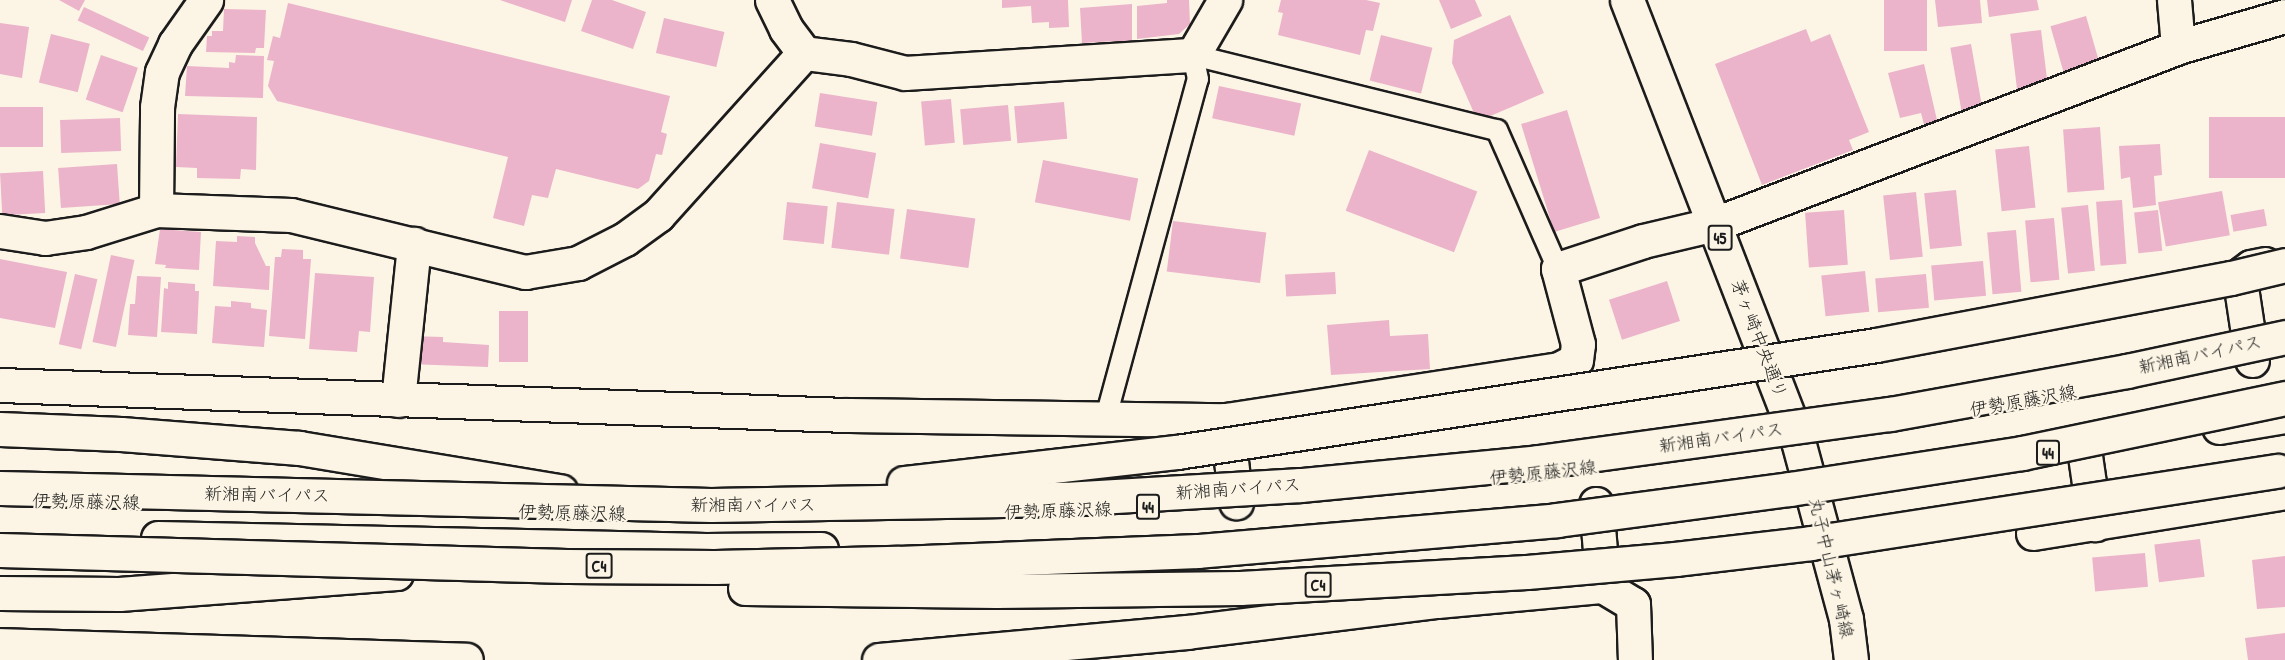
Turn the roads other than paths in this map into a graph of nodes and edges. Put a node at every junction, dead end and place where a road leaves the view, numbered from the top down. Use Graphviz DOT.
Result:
graph roads {
  1 [pos="207,0"];
  2 [pos="772,0"];
  3 [pos="1225,0"];
  4 [pos="1627,0"];
  5 [pos="2174,0"];
  6 [pos="2285,16"];
  7 [pos="2178,47"];
  8 [pos="804,53"];
  9 [pos="1193,55"];
  10 [pos="156,210"];
  11 [pos="1715,224"];
  12 [pos="0,231"];
  13 [pos="414,244"];
  14 [pos="2285,259"];
  15 [pos="2285,265"];
  16 [pos="1558,269"];
  17 [pos="2285,337"];
  18 [pos="2285,352"];
  19 [pos="2252,360"];
  20 [pos="0,385"];
  21 [pos="2285,398"];
  22 [pos="398,400"];
  23 [pos="2285,416"];
  24 [pos="1106,417"];
  25 [pos="1226,420"];
  26 [pos="0,429"];
  27 [pos="1798,441"];
  28 [pos="2084,449"];
  29 [pos="2285,469"];
  30 [pos="1809,477"];
  31 [pos="0,488"];
  32 [pos="2285,492"];
  33 [pos="0,500"];
  34 [pos="1236,502"];
  35 [pos="1596,504"];
  36 [pos="712,511"];
  37 [pos="2095,524"];
  38 [pos="2032,533"];
  39 [pos="0,535"];
  40 [pos="0,550"];
  41 [pos="706,550"];
  42 [pos="352,558"];
  43 [pos="1603,586"];
  44 [pos="0,593"];
  45 [pos="0,645"];
  46 [pos="1047,652"];
  47 [pos="466,660"];
  48 [pos="879,660"];
  49 [pos="1635,660"];
  50 [pos="1851,660"];
  1 -- 10 [label="main road"];
  2 -- 8 [label="main road"];
  3 -- 9 [label="main road"];
  4 -- 11 [label="main road, 茅ヶ崎中央通り / 45"];
  5 -- 7 [label="main road"];
  6 -- 7 [label="main road"];
  7 -- 11 [label="main road"];
  8 -- 9 [label="main road"];
  8 -- 13 [label="main road"];
  9 -- 16 [label="lane"];
  9 -- 24 [label="lane"];
  10 -- 12 [label="main road"];
  10 -- 13 [label="main road"];
  11 -- 16 [label="main road"];
  11 -- 27 [label="main road, 茅ヶ崎中央通り / 45"];
  13 -- 22 [label="main road"];
  14 -- 19 [label="main road"];
  15 -- 36 [label="main road, bridge"];
  16 -- 25 [label="main road"];
  17 -- 36 [label="main road, 新湘南バイパス, bridge"];
  18 -- 19 [label="main road, 伊勢原藤沢線 / 44"];
  19 -- 27 [label="main road, 伊勢原藤沢線 / 44"];
  20 -- 22 [label="main road"];
  21 -- 42 [label="main road, C4, bridge"];
  22 -- 24 [label="main road"];
  23 -- 28 [label="main road, 伊勢原藤沢線 / 44"];
  24 -- 25 [label="main road"];
  25 -- 34 [label="main road"];
  26 -- 36 [label="main road"];
  27 -- 30 [label="main road, 茅ヶ崎中央通り / 45"];
  27 -- 34 [label="main road, 伊勢原藤沢線 / 44"];
  28 -- 30 [label="main road, 伊勢原藤沢線 / 44"];
  28 -- 37 [label="main road"];
  29 -- 42 [label="main road, C4, bridge"];
  30 -- 35 [label="main road, 伊勢原藤沢線 / 44"];
  30 -- 50 [label="main road, 丸子中山茅ヶ崎線 / 45"];
  31 -- 36 [label="main road, 新湘南バイパス, bridge"];
  32 -- 37 [label="main road"];
  33 -- 36 [label="main road, 伊勢原藤沢線 / 44"];
  34 -- 36 [label="main road, 伊勢原藤沢線 / 44"];
  35 -- 41 [label="main road, 伊勢原藤沢線 / 44"];
  35 -- 43 [label="main road"];
  37 -- 38 [label="main road"];
  39 -- 41 [label="main road, 伊勢原藤沢線 / 44"];
  40 -- 42 [label="main road, C4, bridge"];
  41 -- 44 [label="main road"];
  43 -- 46 [label="main road"];
  43 -- 49 [label="main road"];
  45 -- 47 [label="main road"];
  46 -- 48 [label="main road"];
}
